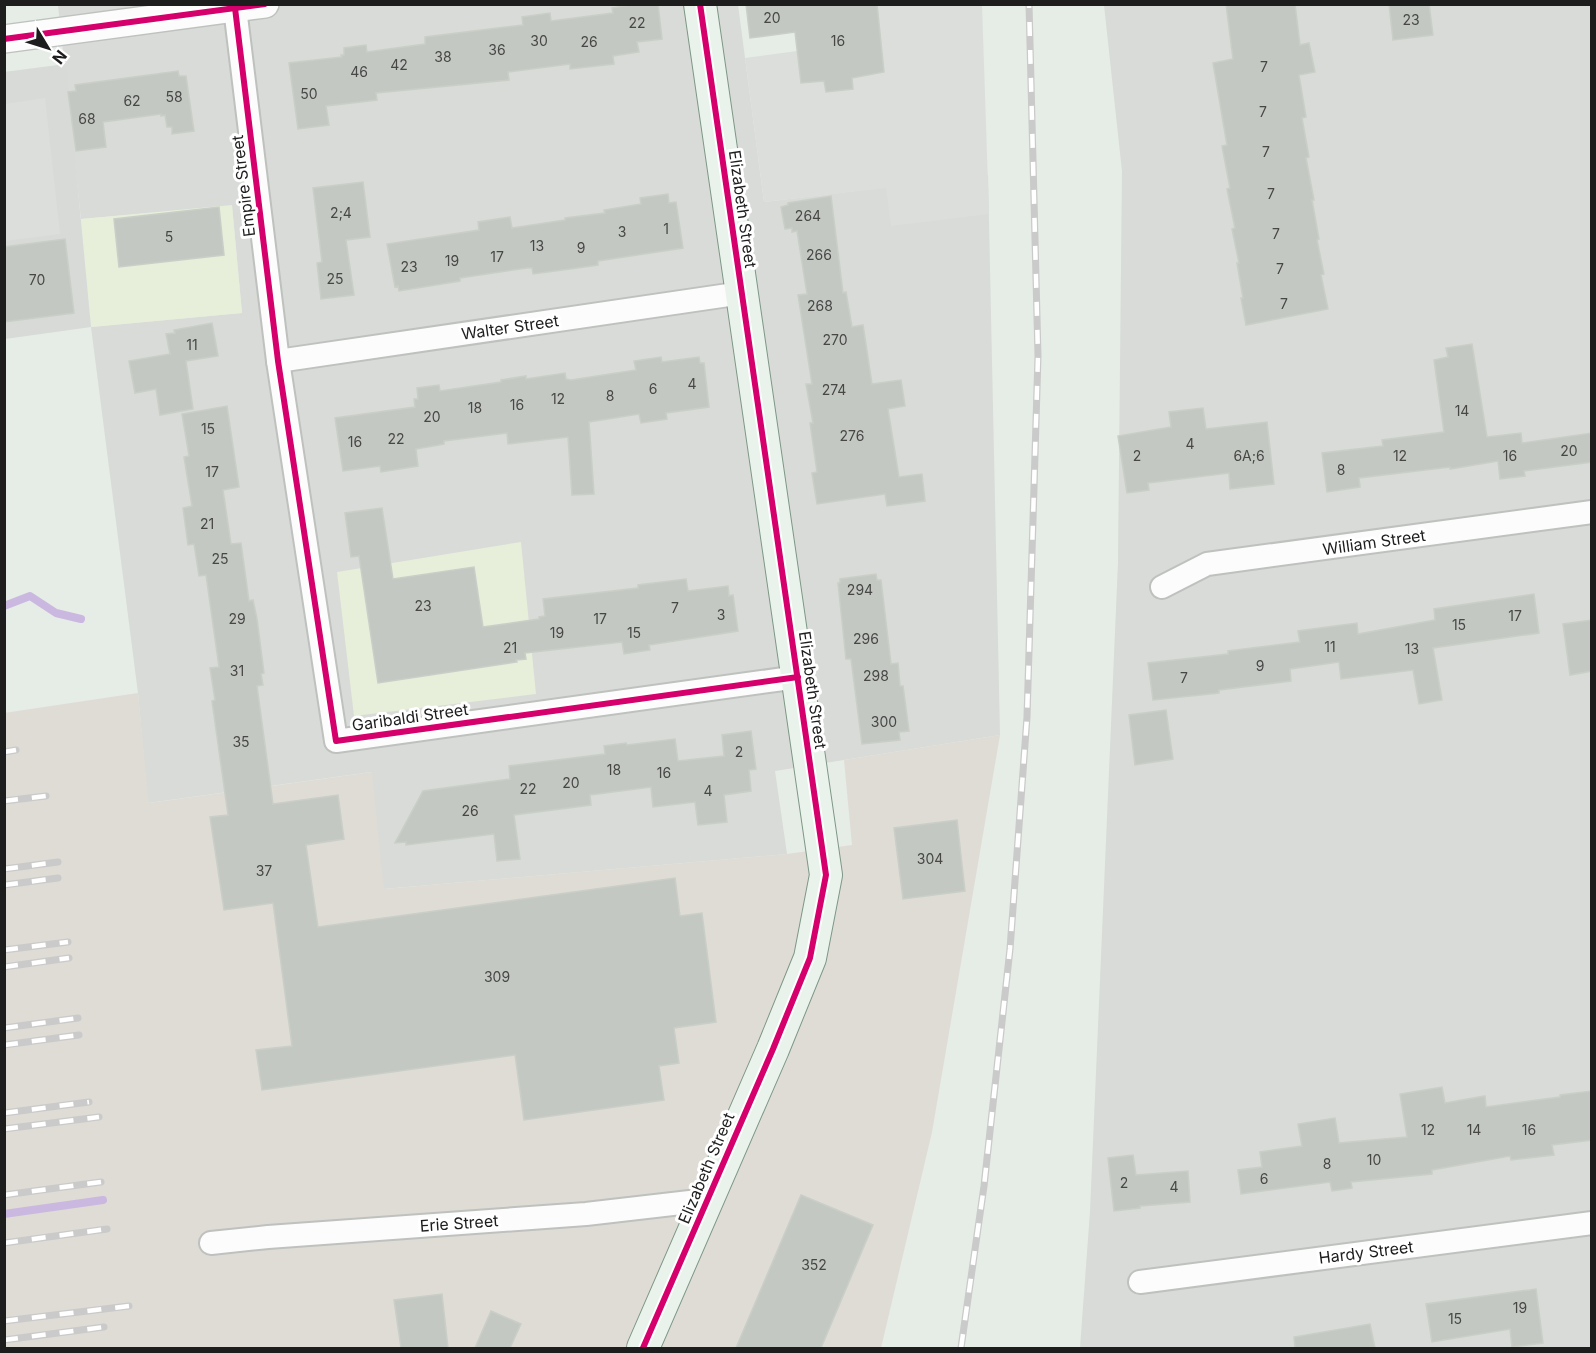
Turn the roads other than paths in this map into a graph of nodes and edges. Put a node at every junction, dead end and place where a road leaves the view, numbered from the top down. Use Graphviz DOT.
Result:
graph roads {
  1 [pos="264,4"];
  2 [pos="700,4"];
  3 [pos="235,8"];
  4 [pos="4,39"];
  5 [pos="742,293"];
  6 [pos="278,361"];
  7 [pos="1592,512"];
  8 [pos="1162,587"];
  9 [pos="798,677"];
  10 [pos="707,1200"];
  11 [pos="1592,1223"];
  12 [pos="211,1243"];
  13 [pos="1140,1282"];
  14 [pos="643,1348"];
  1 -- 3 [label="street"];
  2 -- 5 [label="main road, Elizabeth Street"];
  3 -- 4 [label="street"];
  3 -- 6 [label="street, Empire Street"];
  5 -- 6 [label="street, Walter Street"];
  5 -- 9 [label="main road, Elizabeth Street"];
  6 -- 9 [label="street, Garibaldi Street"];
  7 -- 8 [label="street, William Street"];
  9 -- 10 [label="main road, Elizabeth Street"];
  10 -- 12 [label="street, Erie Street"];
  10 -- 14 [label="main road, Elizabeth Street"];
  11 -- 13 [label="street, Hardy Street"];
}
